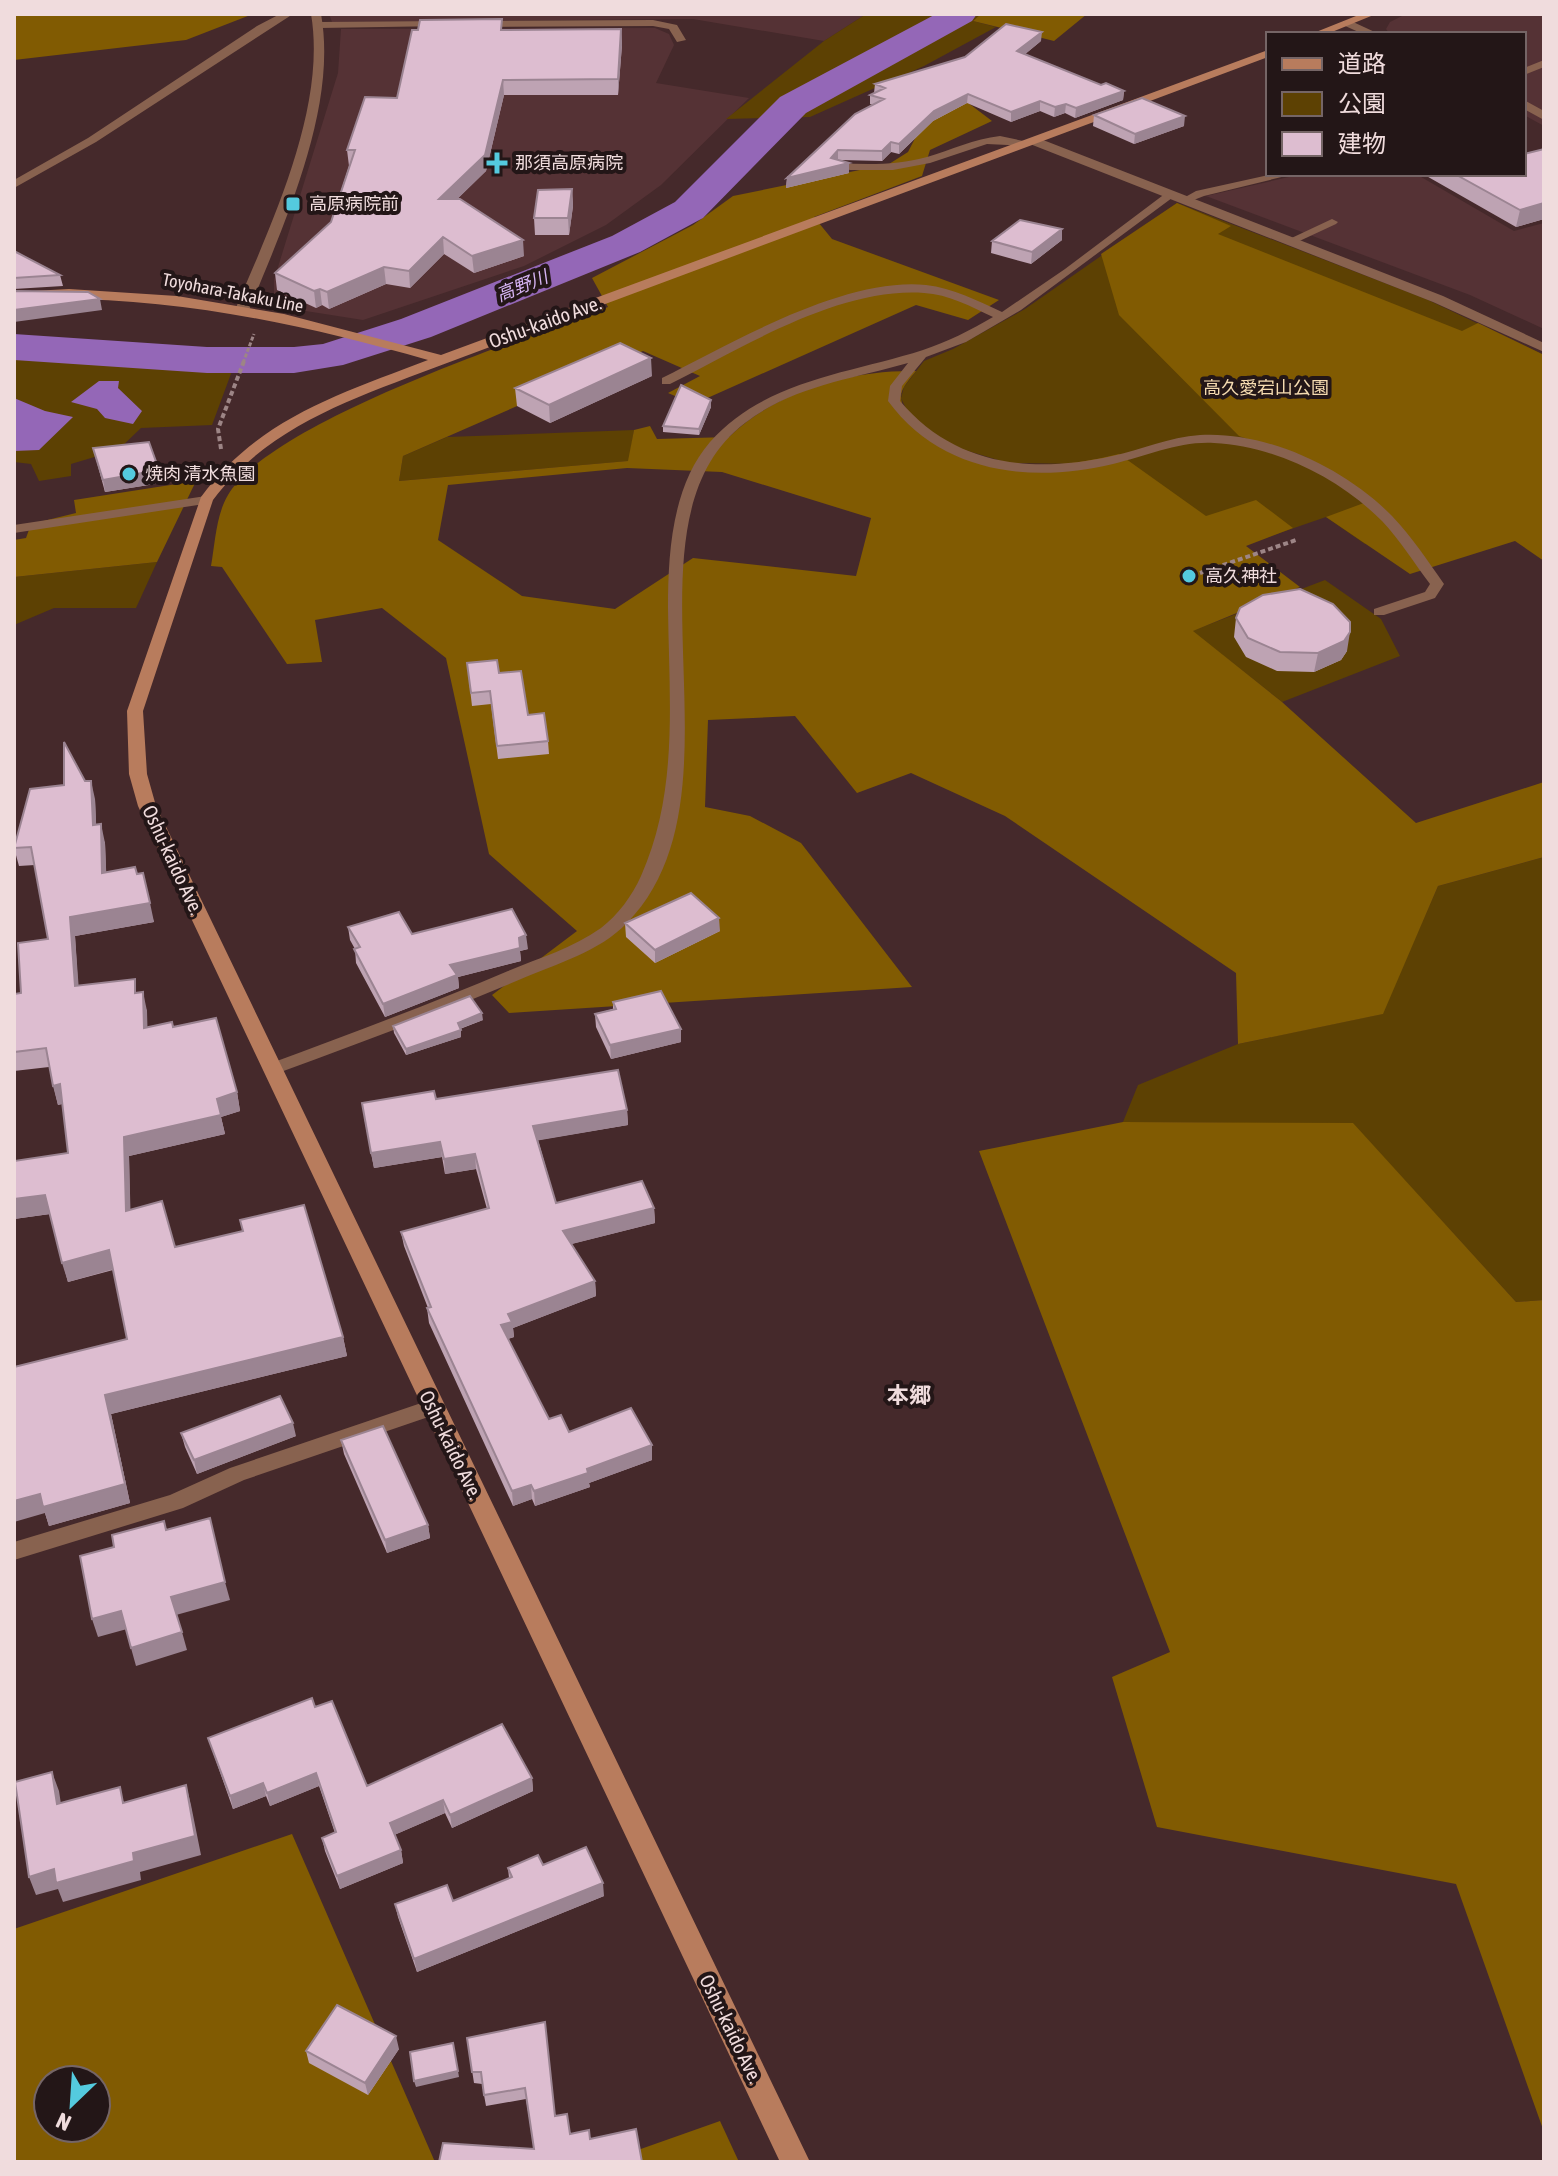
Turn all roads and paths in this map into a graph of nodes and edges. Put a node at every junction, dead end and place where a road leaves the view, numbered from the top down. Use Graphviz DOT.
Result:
graph roads {
  1 [pos="288,14"];
  2 [pos="1371,14"];
  3 [pos="318,20"];
  4 [pos="1347,23"];
  5 [pos="446,24"];
  6 [pos="462,24"];
  7 [pos="1322,32"];
  8 [pos="1368,32"];
  9 [pos="681,40"];
  10 [pos="1266,54"];
  11 [pos="1031,142"];
  12 [pos="839,166"];
  13 [pos="1279,176"];
  14 [pos="14,185"];
  15 [pos="1170,195"];
  16 [pos="1186,200"];
  17 [pos="1332,222"];
  18 [pos="1289,242"];
  19 [pos="14,296"];
  20 [pos="242,310"];
  21 [pos="1002,316"];
  22 [pos="252,338"];
  23 [pos="1544,348"];
  24 [pos="921,355"];
  25 [pos="442,360"];
  26 [pos="666,381"];
  27 [pos="227,472"];
  28 [pos="206,500"];
  29 [pos="14,529"];
  30 [pos="1296,540"];
  31 [pos="1200,573"];
  32 [pos="1379,612"];
  33 [pos="272,1069"];
  34 [pos="433,1407"];
  35 [pos="14,1551"];
  36 [pos="795,2162"];
  1 -- 14 [label="lane"];
  2 -- 4 [label="main road"];
  3 -- 5 [label="lane"];
  3 -- 20 [label="street"];
  4 -- 7 [label="main road"];
  4 -- 8 [label="street"];
  6 -- 9 [label="lane"];
  10 -- 11 [label="main road, Oshu-kaido Ave."];
  11 -- 12 [label="lane"];
  11 -- 15 [label="street"];
  11 -- 25 [label="main road, Oshu-kaido Ave."];
  13 -- 16 [label="lane"];
  15 -- 16 [label="street"];
  15 -- 21 [label="lane"];
  16 -- 18 [label="street"];
  17 -- 18 [label="lane"];
  18 -- 23 [label="street"];
  19 -- 20 [label="main road, Toyohara-Takaku Line"];
  20 -- 25 [label="main road, Toyohara-Takaku Line"];
  21 -- 24 [label="lane"];
  21 -- 26 [label="lane"];
  22 -- 27 [label="path"];
  24 -- 32 [label="lane"];
  24 -- 33 [label="lane"];
  25 -- 27 [label="main road, Oshu-kaido Ave."];
  27 -- 28 [label="main road, Oshu-kaido Ave."];
  28 -- 29 [label="lane"];
  28 -- 33 [label="main road, Oshu-kaido Ave."];
  30 -- 31 [label="path"];
  33 -- 34 [label="main road, Oshu-kaido Ave."];
  34 -- 35 [label="lane"];
  34 -- 36 [label="main road, Oshu-kaido Ave."];
}
